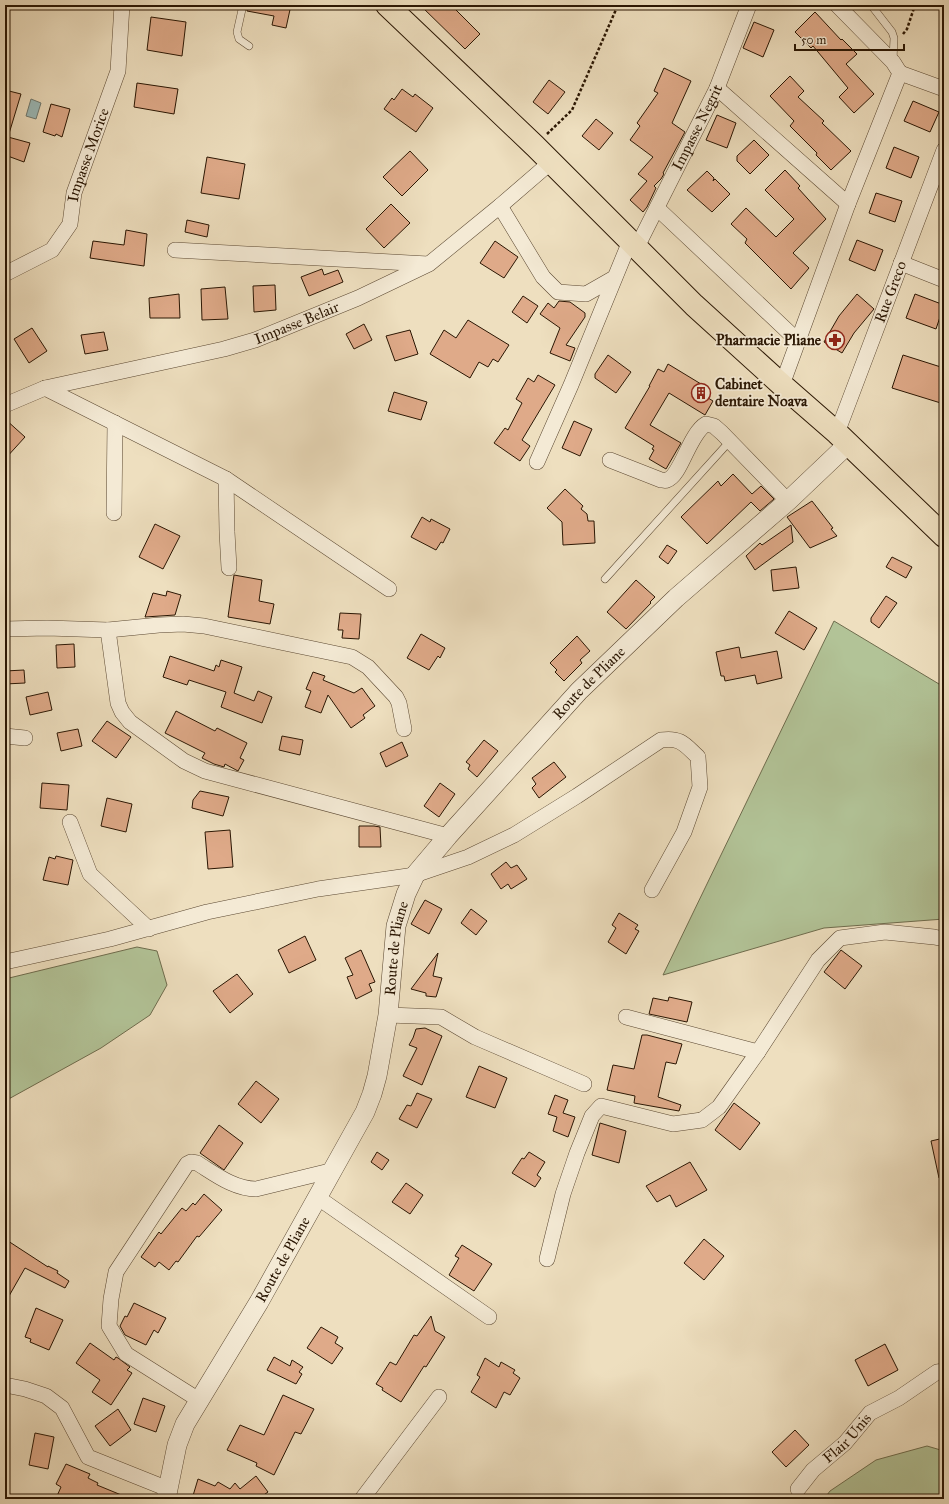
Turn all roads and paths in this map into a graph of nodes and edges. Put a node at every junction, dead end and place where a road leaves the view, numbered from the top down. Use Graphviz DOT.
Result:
graph roads {
  1 [pos="122,5"];
  2 [pos="243,5"];
  3 [pos="387,5"];
  4 [pos="618,5"];
  5 [pos="750,5"];
  6 [pos="837,5"];
  7 [pos="871,5"];
  8 [pos="915,5"];
  9 [pos="894,38"];
  10 [pos="249,46"];
  11 [pos="896,68"];
  12 [pos="717,88"];
  13 [pos="944,89"];
  14 [pos="535,146"];
  15 [pos="944,150"];
  16 [pos="551,162"];
  17 [pos="848,204"];
  18 [pos="500,206"];
  19 [pos="657,208"];
  20 [pos="634,244"];
  21 [pos="175,250"];
  22 [pos="901,263"];
  23 [pos="429,264"];
  24 [pos="5,274"];
  25 [pos="614,278"];
  26 [pos="944,280"];
  27 [pos="798,341"];
  28 [pos="782,385"];
  29 [pos="45,388"];
  30 [pos="5,405"];
  31 [pos="115,423"];
  32 [pos="842,439"];
  33 [pos="730,441"];
  34 [pos="610,460"];
  35 [pos="537,462"];
  36 [pos="226,479"];
  37 [pos="788,501"];
  38 [pos="114,512"];
  39 [pos="944,536"];
  40 [pos="229,568"];
  41 [pos="605,579"];
  42 [pos="389,589"];
  43 [pos="5,628"];
  44 [pos="108,630"];
  45 [pos="404,729"];
  46 [pos="5,736"];
  47 [pos="25,738"];
  48 [pos="70,822"];
  49 [pos="448,836"];
  50 [pos="415,876"];
  51 [pos="652,890"];
  52 [pos="148,929"];
  53 [pos="944,939"];
  54 [pos="5,962"];
  55 [pos="388,1016"];
  56 [pos="626,1017"];
  57 [pos="758,1052"];
  58 [pos="584,1084"];
  59 [pos="334,1170"];
  60 [pos="317,1197"];
  61 [pos="547,1259"];
  62 [pos="489,1317"];
  63 [pos="944,1370"];
  64 [pos="5,1385"];
  65 [pos="439,1397"];
  66 [pos="199,1400"];
  67 [pos="798,1489"];
  68 [pos="167,1494"];
  69 [pos="362,1499"];
  1 -- 24 [label="street, Impasse Morice"];
  2 -- 10 [label="lane"];
  3 -- 14 [label="main road"];
  4 -- 14 [label="path"];
  5 -- 12 [label="street, Impasse Negrit"];
  6 -- 11 [label="street"];
  7 -- 9 [label="lane"];
  8 -- 9 [label="path"];
  9 -- 11 [label="lane"];
  11 -- 13 [label="street"];
  11 -- 17 [label="street"];
  12 -- 17 [label="street"];
  12 -- 19 [label="street, Impasse Negrit"];
  14 -- 16 [label="main road"];
  15 -- 22 [label="street, Rue Greco"];
  16 -- 18 [label="street, Impasse Belair"];
  16 -- 20 [label="main road"];
  17 -- 27 [label="street"];
  18 -- 23 [label="street, Impasse Belair"];
  18 -- 25 [label="street"];
  19 -- 20 [label="street, Impasse Negrit"];
  19 -- 27 [label="street"];
  20 -- 25 [label="street, Impasse Negrit"];
  20 -- 28 [label="main road"];
  21 -- 23 [label="street"];
  22 -- 26 [label="street"];
  22 -- 32 [label="street, Rue Greco"];
  23 -- 29 [label="street, Impasse Belair"];
  25 -- 35 [label="street, Impasse Negrit"];
  27 -- 28 [label="street"];
  28 -- 32 [label="main road"];
  29 -- 30 [label="street, Impasse Belair"];
  29 -- 31 [label="street"];
  31 -- 36 [label="street"];
  31 -- 38 [label="street"];
  32 -- 37 [label="street, Route de Pliane"];
  32 -- 39 [label="main road"];
  33 -- 34 [label="street"];
  33 -- 37 [label="street"];
  33 -- 41 [label="lane"];
  36 -- 40 [label="street"];
  36 -- 42 [label="street"];
  37 -- 49 [label="street, Route de Pliane"];
  43 -- 44 [label="street"];
  44 -- 45 [label="street"];
  44 -- 49 [label="street"];
  46 -- 47 [label="street"];
  48 -- 52 [label="street"];
  49 -- 50 [label="street, Route de Pliane"];
  50 -- 51 [label="street"];
  50 -- 52 [label="street"];
  50 -- 55 [label="street, Route de Pliane"];
  52 -- 54 [label="street"];
  53 -- 57 [label="street"];
  55 -- 58 [label="street"];
  55 -- 59 [label="street, Route de Pliane"];
  56 -- 57 [label="street"];
  57 -- 61 [label="street"];
  59 -- 60 [label="street, Route de Pliane"];
  59 -- 66 [label="street"];
  60 -- 62 [label="street"];
  60 -- 66 [label="street, Route de Pliane"];
  63 -- 67 [label="street, Flair Unis"];
  64 -- 68 [label="street"];
  65 -- 69 [label="street"];
  66 -- 68 [label="street, Route de Pliane"];
}
